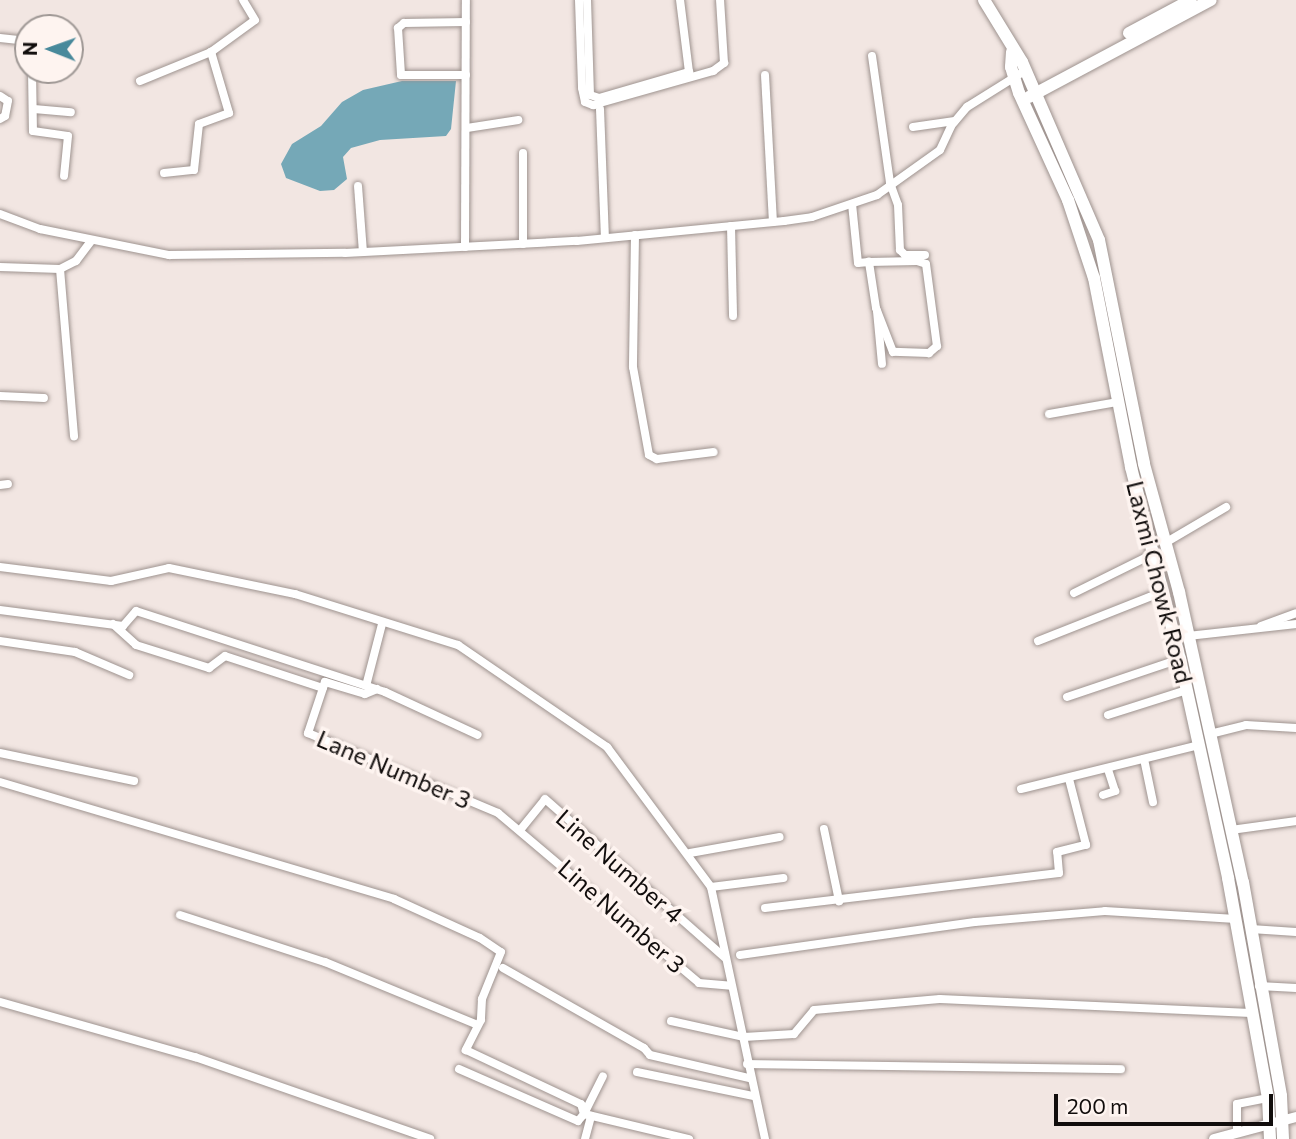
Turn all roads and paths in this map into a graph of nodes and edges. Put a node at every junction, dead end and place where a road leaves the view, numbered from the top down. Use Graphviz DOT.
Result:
graph roads {
  1 [pos="243,0"];
  2 [pos="466,0"];
  3 [pos="579,0"];
  4 [pos="587,0"];
  5 [pos="680,0"];
  6 [pos="720,0"];
  7 [pos="984,0"];
  8 [pos="1191,0"];
  9 [pos="1211,0"];
  10 [pos="466,22"];
  11 [pos="211,52"];
  12 [pos="1012,52"];
  13 [pos="872,56"];
  14 [pos="1026,70"];
  15 [pos="466,75"];
  16 [pos="765,75"];
  17 [pos="1014,77"];
  18 [pos="140,81"];
  19 [pos="33,84"];
  20 [pos="1027,93"];
  21 [pos="0,96"];
  22 [pos="34,109"];
  23 [pos="600,109"];
  24 [pos="71,112"];
  25 [pos="0,119"];
  26 [pos="518,120"];
  27 [pos="955,121"];
  28 [pos="913,127"];
  29 [pos="467,128"];
  30 [pos="523,153"];
  31 [pos="164,173"];
  32 [pos="64,176"];
  33 [pos="890,183"];
  34 [pos="358,186"];
  35 [pos="852,204"];
  36 [pos="0,214"];
  37 [pos="773,222"];
  38 [pos="731,226"];
  39 [pos="635,235"];
  40 [pos="605,238"];
  41 [pos="92,240"];
  42 [pos="523,244"];
  43 [pos="466,247"];
  44 [pos="363,252"];
  45 [pos="925,255"];
  46 [pos="869,262"];
  47 [pos="0,267"];
  48 [pos="60,269"];
  49 [pos="877,308"];
  50 [pos="733,316"];
  51 [pos="882,364"];
  52 [pos="0,397"];
  53 [pos="44,398"];
  54 [pos="1118,402"];
  55 [pos="1049,414"];
  56 [pos="74,436"];
  57 [pos="714,452"];
  58 [pos="1226,507"];
  59 [pos="1165,543"];
  60 [pos="1161,559"];
  61 [pos="0,567"];
  62 [pos="1164,592"];
  63 [pos="1074,593"];
  64 [pos="0,610"];
  65 [pos="1296,613"];
  66 [pos="113,624"];
  67 [pos="382,624"];
  68 [pos="1296,624"];
  69 [pos="1261,626"];
  70 [pos="1188,636"];
  71 [pos="1038,640"];
  72 [pos="0,641"];
  73 [pos="1180,659"];
  74 [pos="129,675"];
  75 [pos="366,686"];
  76 [pos="323,688"];
  77 [pos="377,690"];
  78 [pos="1187,690"];
  79 [pos="1067,697"];
  80 [pos="1108,715"];
  81 [pos="1296,728"];
  82 [pos="478,735"];
  83 [pos="1207,740"];
  84 [pos="0,753"];
  85 [pos="1144,759"];
  86 [pos="1108,769"];
  87 [pos="1069,779"];
  88 [pos="134,781"];
  89 [pos="0,782"];
  90 [pos="1021,789"];
  91 [pos="1103,795"];
  92 [pos="1153,802"];
  93 [pos="1296,821"];
  94 [pos="521,829"];
  95 [pos="824,829"];
  96 [pos="1231,830"];
  97 [pos="780,837"];
  98 [pos="690,853"];
  99 [pos="783,878"];
  100 [pos="711,887"];
  101 [pos="839,901"];
  102 [pos="765,908"];
  103 [pos="180,915"];
  104 [pos="1240,915"];
  105 [pos="1251,929"];
  106 [pos="1296,932"];
  107 [pos="740,955"];
  108 [pos="724,957"];
  109 [pos="503,968"];
  110 [pos="731,986"];
  111 [pos="1259,986"];
  112 [pos="1296,989"];
  113 [pos="0,1002"];
  114 [pos="1251,1013"];
  115 [pos="671,1021"];
  116 [pos="478,1025"];
  117 [pos="744,1037"];
  118 [pos="747,1064"];
  119 [pos="458,1069"];
  120 [pos="1121,1069"];
  121 [pos="637,1072"];
  122 [pos="603,1076"];
  123 [pos="749,1078"];
  124 [pos="753,1096"];
  125 [pos="1268,1097"];
  126 [pos="587,1115"];
  127 [pos="1284,1120"];
  128 [pos="1237,1132"];
  129 [pos="430,1139"];
  130 [pos="585,1139"];
  131 [pos="689,1139"];
  132 [pos="765,1139"];
  133 [pos="1214,1139"];
  134 [pos="1270,1139"];
  135 [pos="1283,1139"];
  1 -- 11 [label="street"];
  2 -- 10 [label="street"];
  3 -- 6 [label="street"];
  4 -- 5 [label="street"];
  7 -- 12 [label="main road"];
  8 -- 20 [label="main road"];
  9 -- 20 [label="main road"];
  10 -- 15 [label="street"];
  10 -- 15 [label="street"];
  11 -- 18 [label="street"];
  11 -- 31 [label="street"];
  12 -- 14 [label="main road"];
  12 -- 17 [label="main road, Laxmi Chowk Road"];
  13 -- 33 [label="street"];
  14 -- 17 [label="street"];
  14 -- 20 [label="main road"];
  15 -- 29 [label="street"];
  16 -- 37 [label="street"];
  17 -- 20 [label="main road, Laxmi Chowk Road"];
  17 -- 27 [label="street"];
  19 -- 22 [label="street"];
  20 -- 54 [label="main road, Laxmi Chowk Road"];
  20 -- 59 [label="main road, Laxmi Chowk Road"];
  21 -- 25 [label="street"];
  22 -- 24 [label="street"];
  22 -- 32 [label="street"];
  23 -- 40 [label="street"];
  26 -- 29 [label="street"];
  27 -- 28 [label="street"];
  27 -- 33 [label="street"];
  29 -- 43 [label="street"];
  30 -- 42 [label="street"];
  33 -- 35 [label="street"];
  33 -- 45 [label="street"];
  34 -- 44 [label="street"];
  35 -- 37 [label="street"];
  35 -- 46 [label="street"];
  36 -- 41 [label="street"];
  37 -- 38 [label="street"];
  38 -- 39 [label="street"];
  38 -- 50 [label="street"];
  39 -- 40 [label="street"];
  39 -- 57 [label="street"];
  40 -- 42 [label="street"];
  41 -- 44 [label="street"];
  41 -- 48 [label="street"];
  42 -- 43 [label="street"];
  43 -- 44 [label="street"];
  46 -- 49 [label="street"];
  46 -- 49 [label="street"];
  47 -- 48 [label="street"];
  48 -- 56 [label="street"];
  49 -- 51 [label="street"];
  52 -- 53 [label="street"];
  54 -- 55 [label="street"];
  54 -- 60 [label="main road, Laxmi Chowk Road"];
  58 -- 59 [label="street"];
  59 -- 60 [label="main road, Laxmi Chowk Road"];
  60 -- 62 [label="main road, Laxmi Chowk Road"];
  60 -- 63 [label="street"];
  60 -- 70 [label="main road, Laxmi Chowk Road"];
  61 -- 67 [label="street"];
  62 -- 71 [label="street"];
  62 -- 73 [label="main road, Laxmi Chowk Road"];
  64 -- 66 [label="street"];
  65 -- 69 [label="street"];
  66 -- 75 [label="street"];
  66 -- 76 [label="street"];
  67 -- 75 [label="street"];
  67 -- 98 [label="street"];
  68 -- 69 [label="street"];
  69 -- 70 [label="street"];
  70 -- 83 [label="main road, Laxmi Chowk Road"];
  72 -- 74 [label="street"];
  73 -- 78 [label="main road, Laxmi Chowk Road"];
  73 -- 79 [label="street"];
  75 -- 77 [label="street"];
  76 -- 77 [label="street"];
  76 -- 94 [label="street, Lane Number 3"];
  77 -- 82 [label="street"];
  78 -- 80 [label="street"];
  78 -- 83 [label="main road, Laxmi Chowk Road"];
  81 -- 83 [label="street"];
  83 -- 85 [label="street"];
  83 -- 96 [label="main road, Laxmi Chowk Road"];
  83 -- 104 [label="main road, Laxmi Chowk Road"];
  84 -- 88 [label="street"];
  85 -- 86 [label="street"];
  85 -- 92 [label="street"];
  86 -- 87 [label="street"];
  86 -- 91 [label="street"];
  87 -- 90 [label="street"];
  87 -- 101 [label="street"];
  89 -- 116 [label="street"];
  93 -- 96 [label="street"];
  94 -- 108 [label="street, Line Number 4"];
  94 -- 110 [label="street, Line Number 3"];
  95 -- 101 [label="street"];
  96 -- 104 [label="main road, Laxmi Chowk Road"];
  97 -- 98 [label="street"];
  98 -- 100 [label="street"];
  99 -- 100 [label="street"];
  100 -- 108 [label="street"];
  101 -- 102 [label="street"];
  103 -- 116 [label="street"];
  104 -- 105 [label="main road, Laxmi Chowk Road"];
  104 -- 107 [label="street"];
  104 -- 114 [label="main road, Laxmi Chowk Road"];
  105 -- 106 [label="street"];
  105 -- 111 [label="main road, Laxmi Chowk Road"];
  108 -- 110 [label="street"];
  109 -- 123 [label="street"];
  110 -- 117 [label="street"];
  111 -- 112 [label="street"];
  111 -- 127 [label="main road, Laxmi Chowk Road"];
  113 -- 129 [label="street"];
  114 -- 117 [label="street"];
  114 -- 125 [label="main road, Laxmi Chowk Road"];
  115 -- 117 [label="street"];
  116 -- 126 [label="street"];
  117 -- 118 [label="street"];
  118 -- 120 [label="street"];
  118 -- 123 [label="street"];
  119 -- 126 [label="street"];
  121 -- 124 [label="street"];
  122 -- 126 [label="street"];
  123 -- 124 [label="street"];
  124 -- 132 [label="street"];
  125 -- 127 [label="main road, Laxmi Chowk Road"];
  125 -- 128 [label="street"];
  126 -- 130 [label="street"];
  126 -- 131 [label="street"];
  127 -- 128 [label="street"];
  127 -- 134 [label="main road"];
  127 -- 135 [label="main road"];
  128 -- 133 [label="street"];
}
